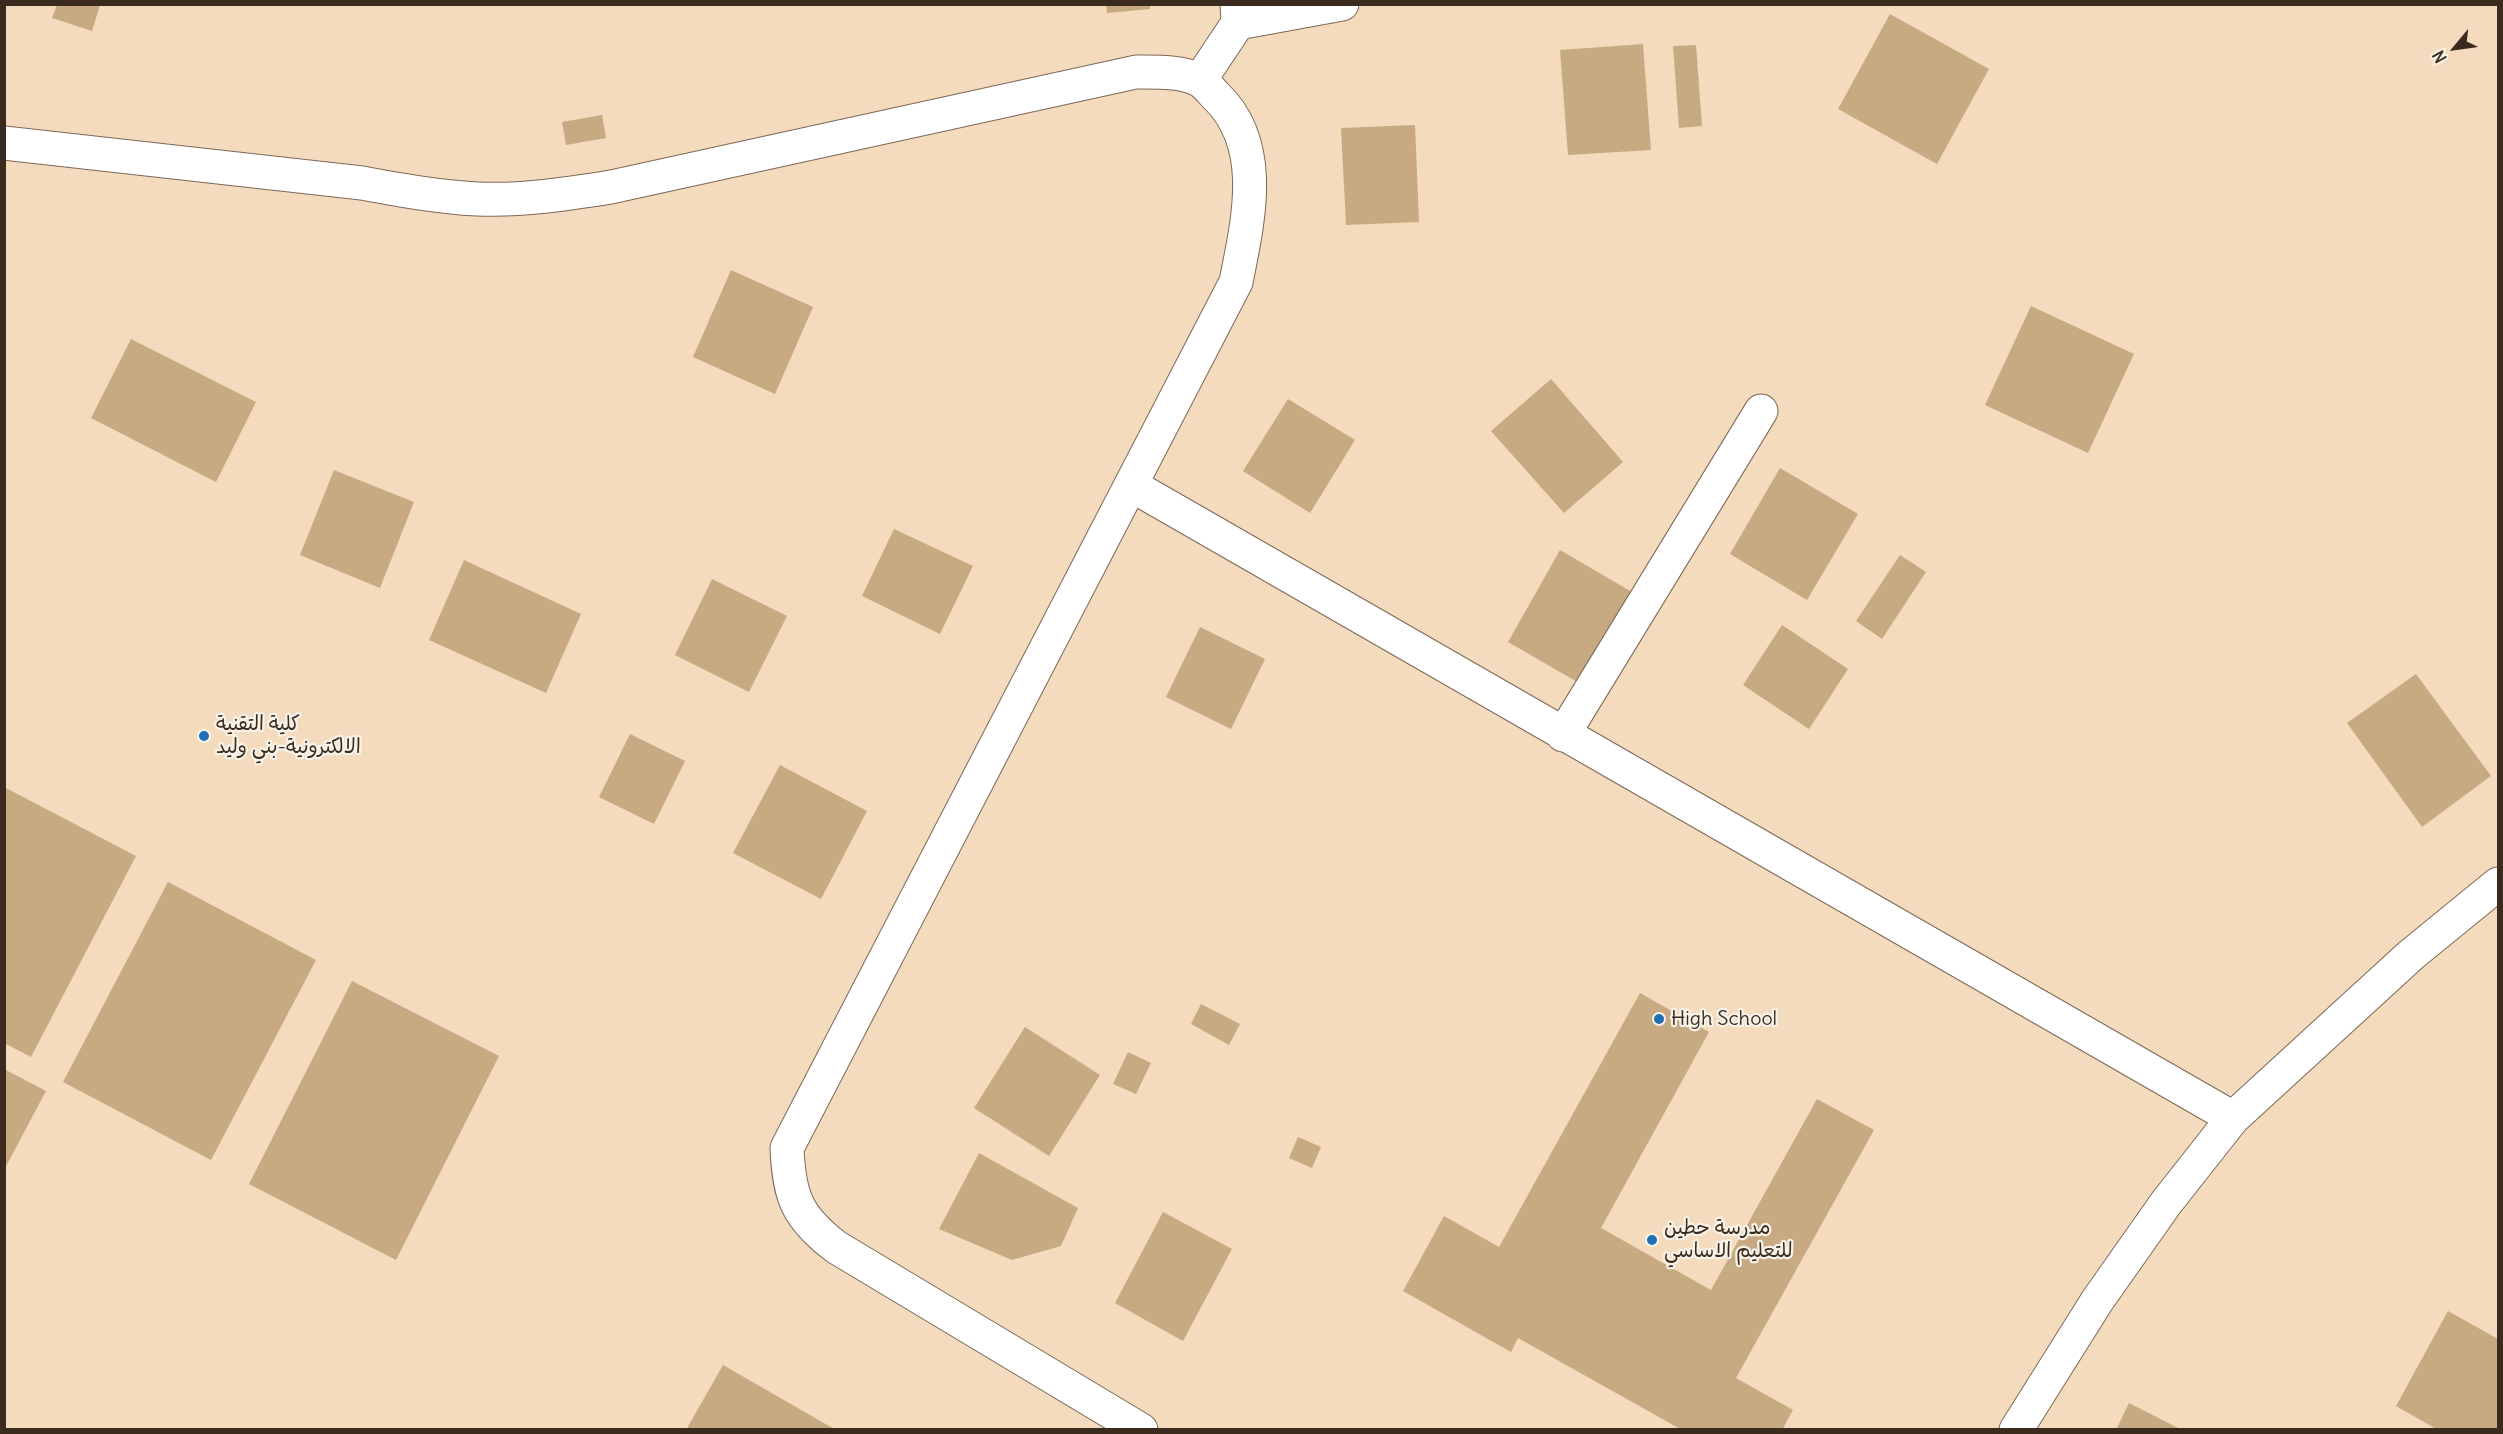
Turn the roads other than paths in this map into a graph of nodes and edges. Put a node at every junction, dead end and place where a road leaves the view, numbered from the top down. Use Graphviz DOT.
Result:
graph roads {
  1 [pos="1342,4"];
  2 [pos="1238,14"];
  3 [pos="1200,80"];
  4 [pos="4,143"];
  5 [pos="1761,411"];
  6 [pos="1131,485"];
  7 [pos="1563,735"];
  8 [pos="2499,884"];
  9 [pos="2234,1118"];
  10 [pos="1141,1430"];
  11 [pos="2016,1430"];
  1 -- 2 [label="street"];
  2 -- 3 [label="street"];
  3 -- 4 [label="street"];
  3 -- 6 [label="street"];
  5 -- 7 [label="street"];
  6 -- 7 [label="street"];
  6 -- 10 [label="street"];
  7 -- 9 [label="street"];
  8 -- 9 [label="street"];
  9 -- 11 [label="street"];
}
